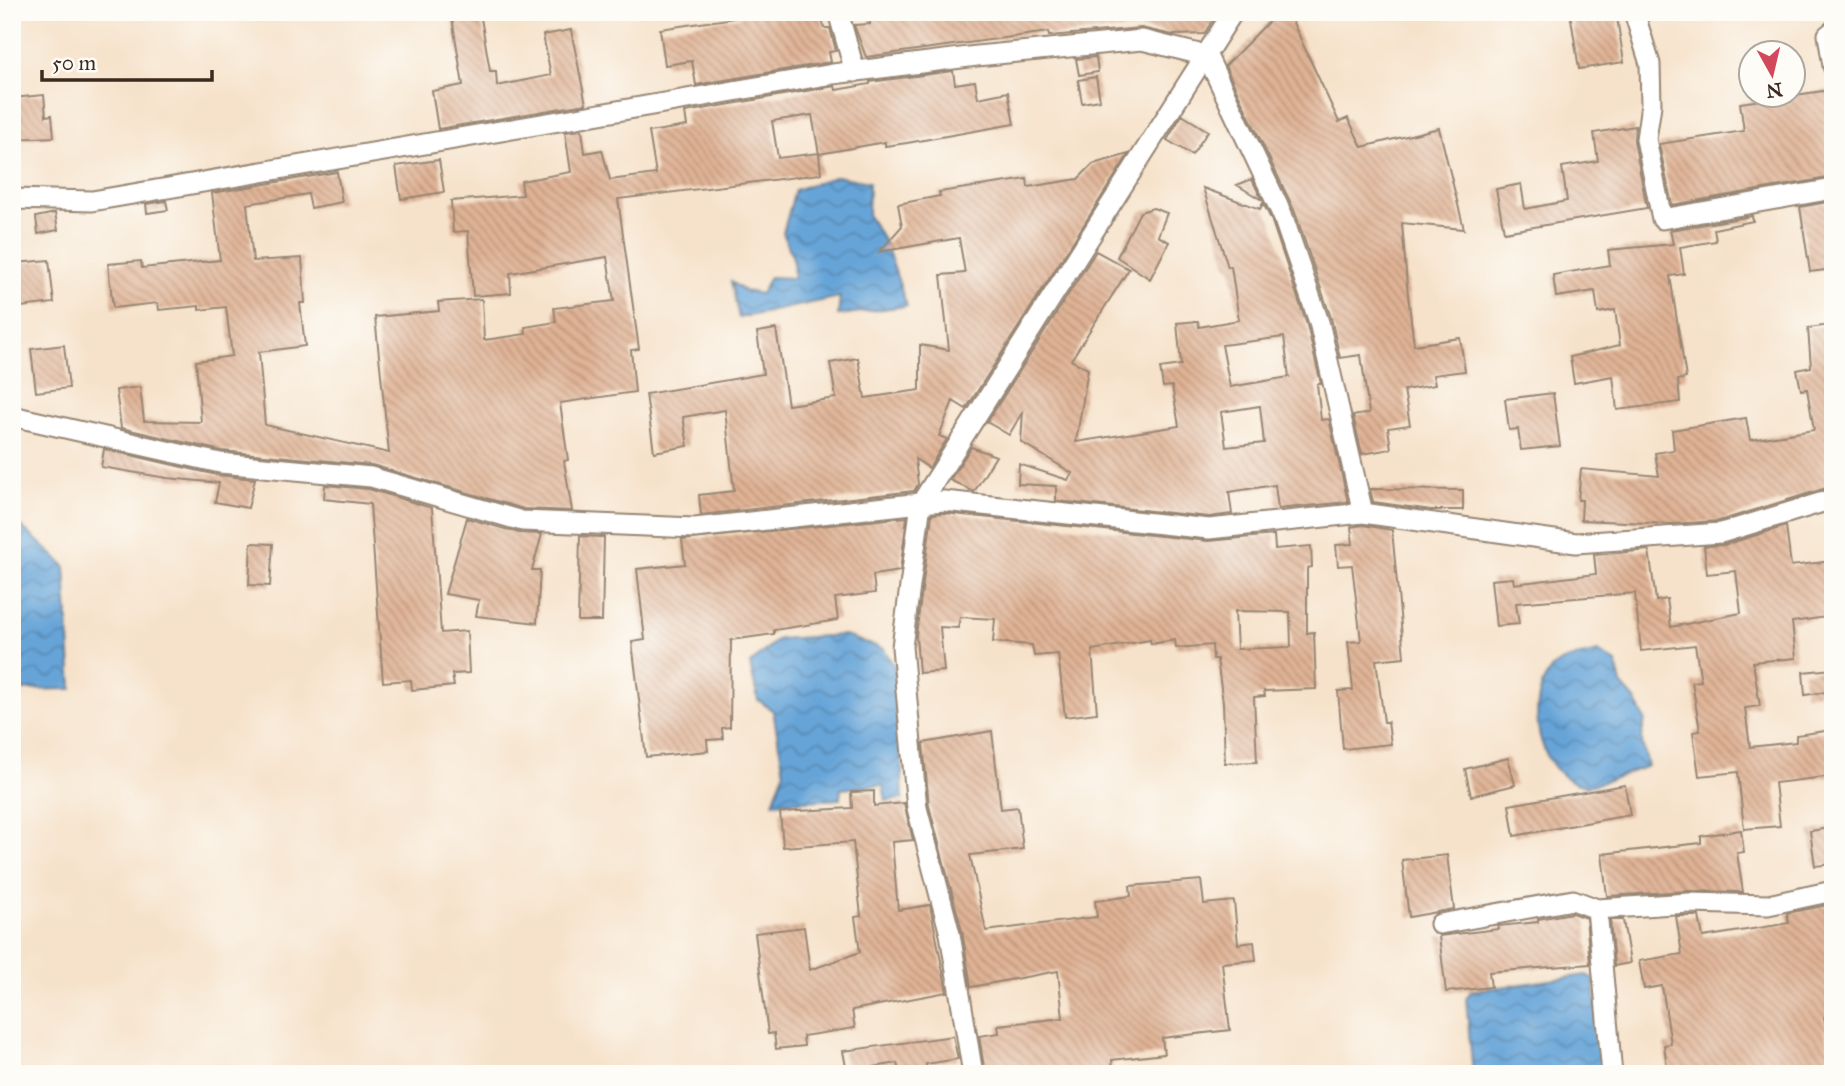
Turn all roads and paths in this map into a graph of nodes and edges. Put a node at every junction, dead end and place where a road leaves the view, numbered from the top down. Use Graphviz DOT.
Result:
graph roads {
  1 [pos="838,12"];
  2 [pos="1233,12"];
  3 [pos="1634,12"];
  4 [pos="1833,32"];
  5 [pos="1207,56"];
  6 [pos="1833,66"];
  7 [pos="855,72"];
  8 [pos="1833,189"];
  9 [pos="12,199"];
  10 [pos="12,416"];
  11 [pos="1833,499"];
  12 [pos="921,503"];
  13 [pos="1363,513"];
  14 [pos="1833,891"];
  15 [pos="1597,909"];
  16 [pos="1440,925"];
  17 [pos="973,1074"];
  18 [pos="1612,1074"];
  1 -- 7 [label="street"];
  2 -- 5 [label="street"];
  3 -- 8 [label="street"];
  4 -- 6 [label="street"];
  5 -- 7 [label="street"];
  5 -- 12 [label="street"];
  5 -- 13 [label="street"];
  7 -- 9 [label="street"];
  10 -- 12 [label="street"];
  11 -- 13 [label="street"];
  12 -- 13 [label="street"];
  12 -- 17 [label="street"];
  14 -- 15 [label="street"];
  15 -- 16 [label="street"];
  15 -- 18 [label="street"];
}
